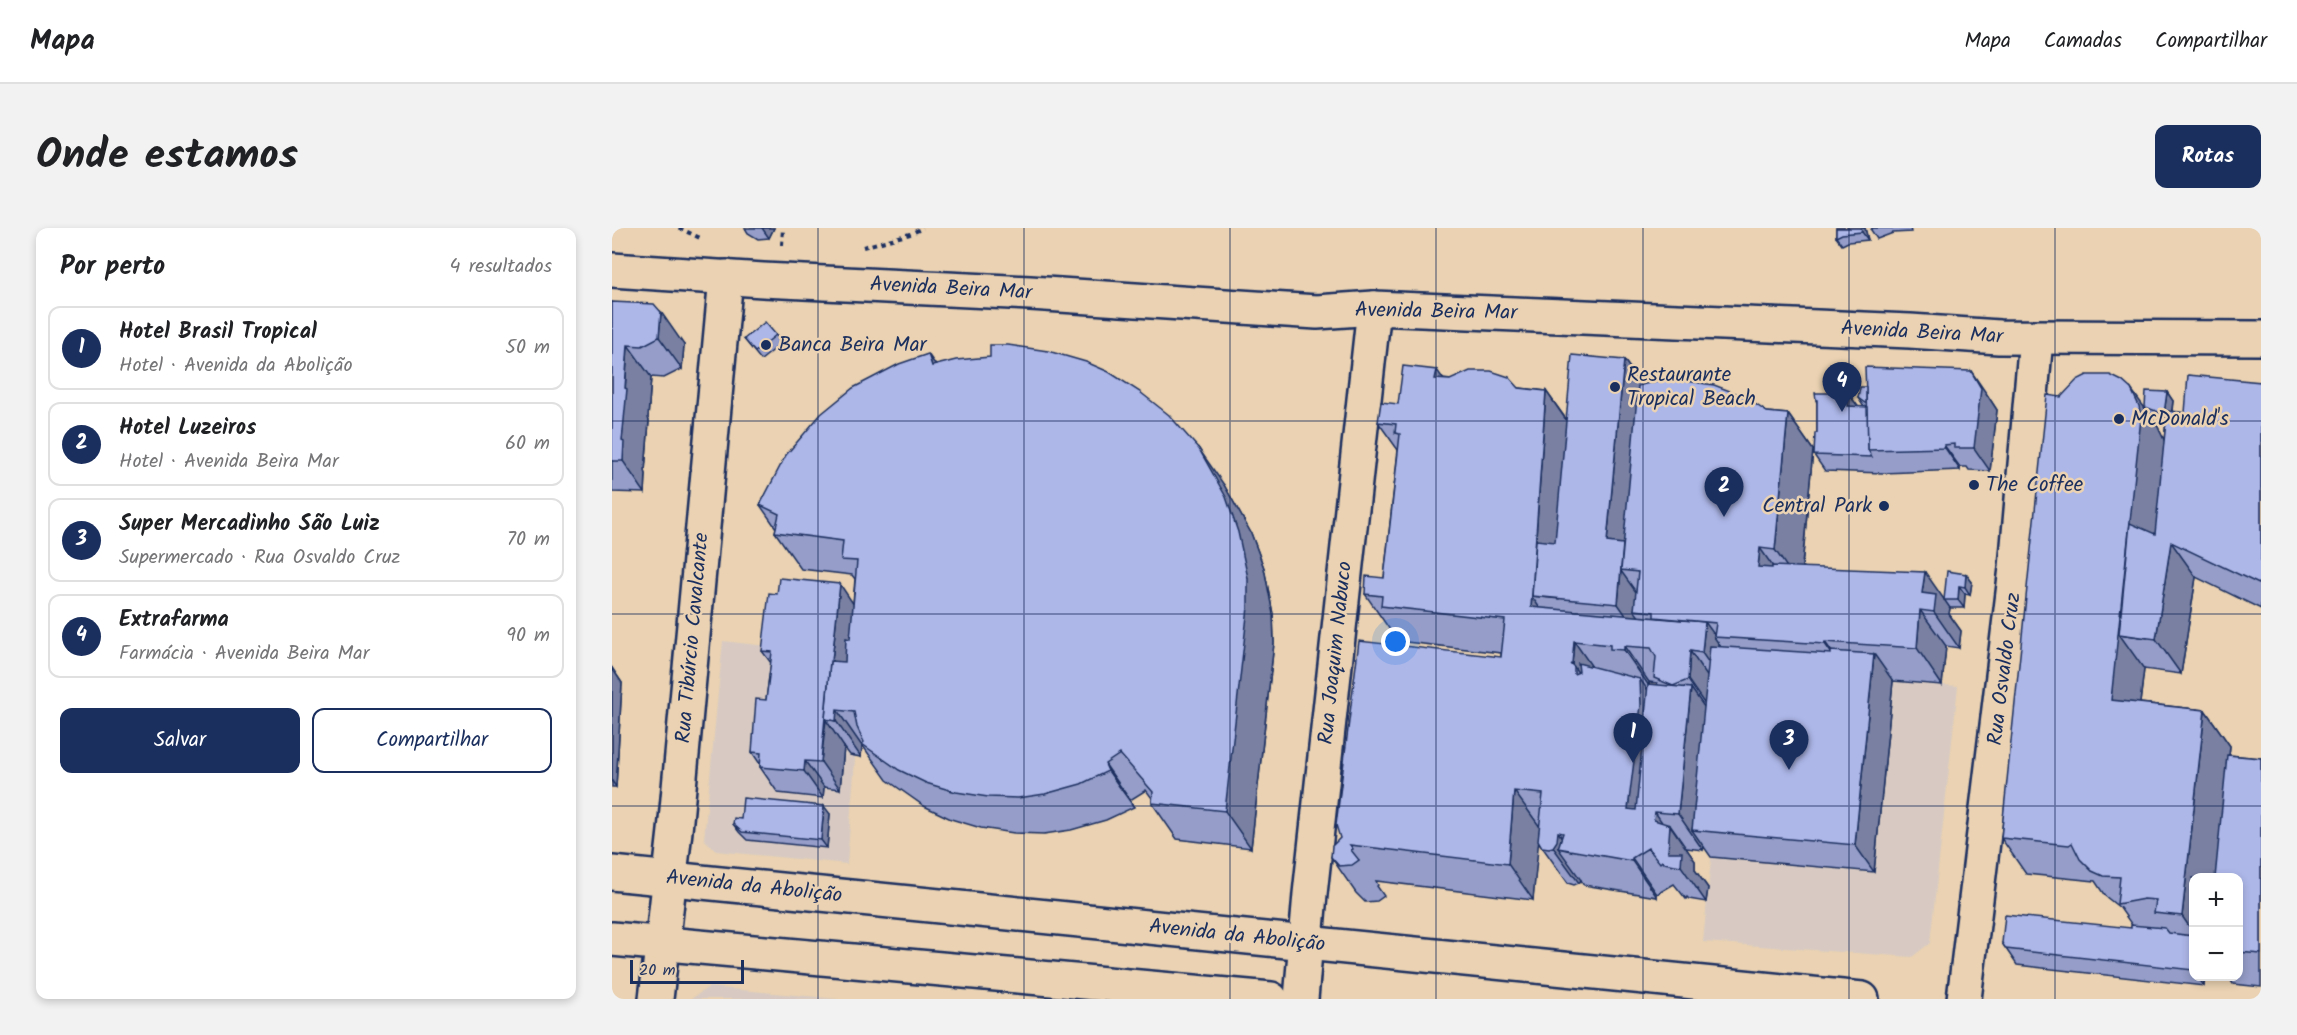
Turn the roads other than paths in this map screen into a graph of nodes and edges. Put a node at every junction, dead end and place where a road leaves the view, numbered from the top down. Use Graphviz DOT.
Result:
graph roads {
  1 [pos="612,270"];
  2 [pos="726,277"];
  3 [pos="1374,308"];
  4 [pos="2036,338"];
  5 [pos="2261,338"];
  6 [pos="612,873"];
  7 [pos="669,879"];
  8 [pos="612,939"];
  9 [pos="662,943"];
  10 [pos="1306,944"];
  11 [pos="656,999"];
  12 [pos="1270,999"];
  13 [pos="1301,999"];
  14 [pos="1862,999"];
  15 [pos="1964,999"];
  1 -- 2 [label="main road, Avenida Beira Mar"];
  2 -- 3 [label="main road, Avenida Beira Mar"];
  2 -- 7 [label="main road, Rua Tibúrcio Cavalcante"];
  3 -- 4 [label="main road, Avenida Beira Mar"];
  3 -- 10 [label="main road, Rua Joaquim Nabuco"];
  4 -- 5 [label="main road, Avenida Beira Mar"];
  4 -- 15 [label="main road, Rua Osvaldo Cruz"];
  6 -- 7 [label="main road, Avenida da Abolição"];
  7 -- 9 [label="main road, Rua Tibúrcio Cavalcante"];
  7 -- 10 [label="main road, Avenida da Abolição"];
  8 -- 9 [label="main road"];
  9 -- 11 [label="main road, Rua Tibúrcio Cavalcante"];
  9 -- 12 [label="main road"];
  10 -- 13 [label="main road, Rua Joaquim Nabuco"];
  10 -- 14 [label="main road, Avenida da Abolição"];
}
